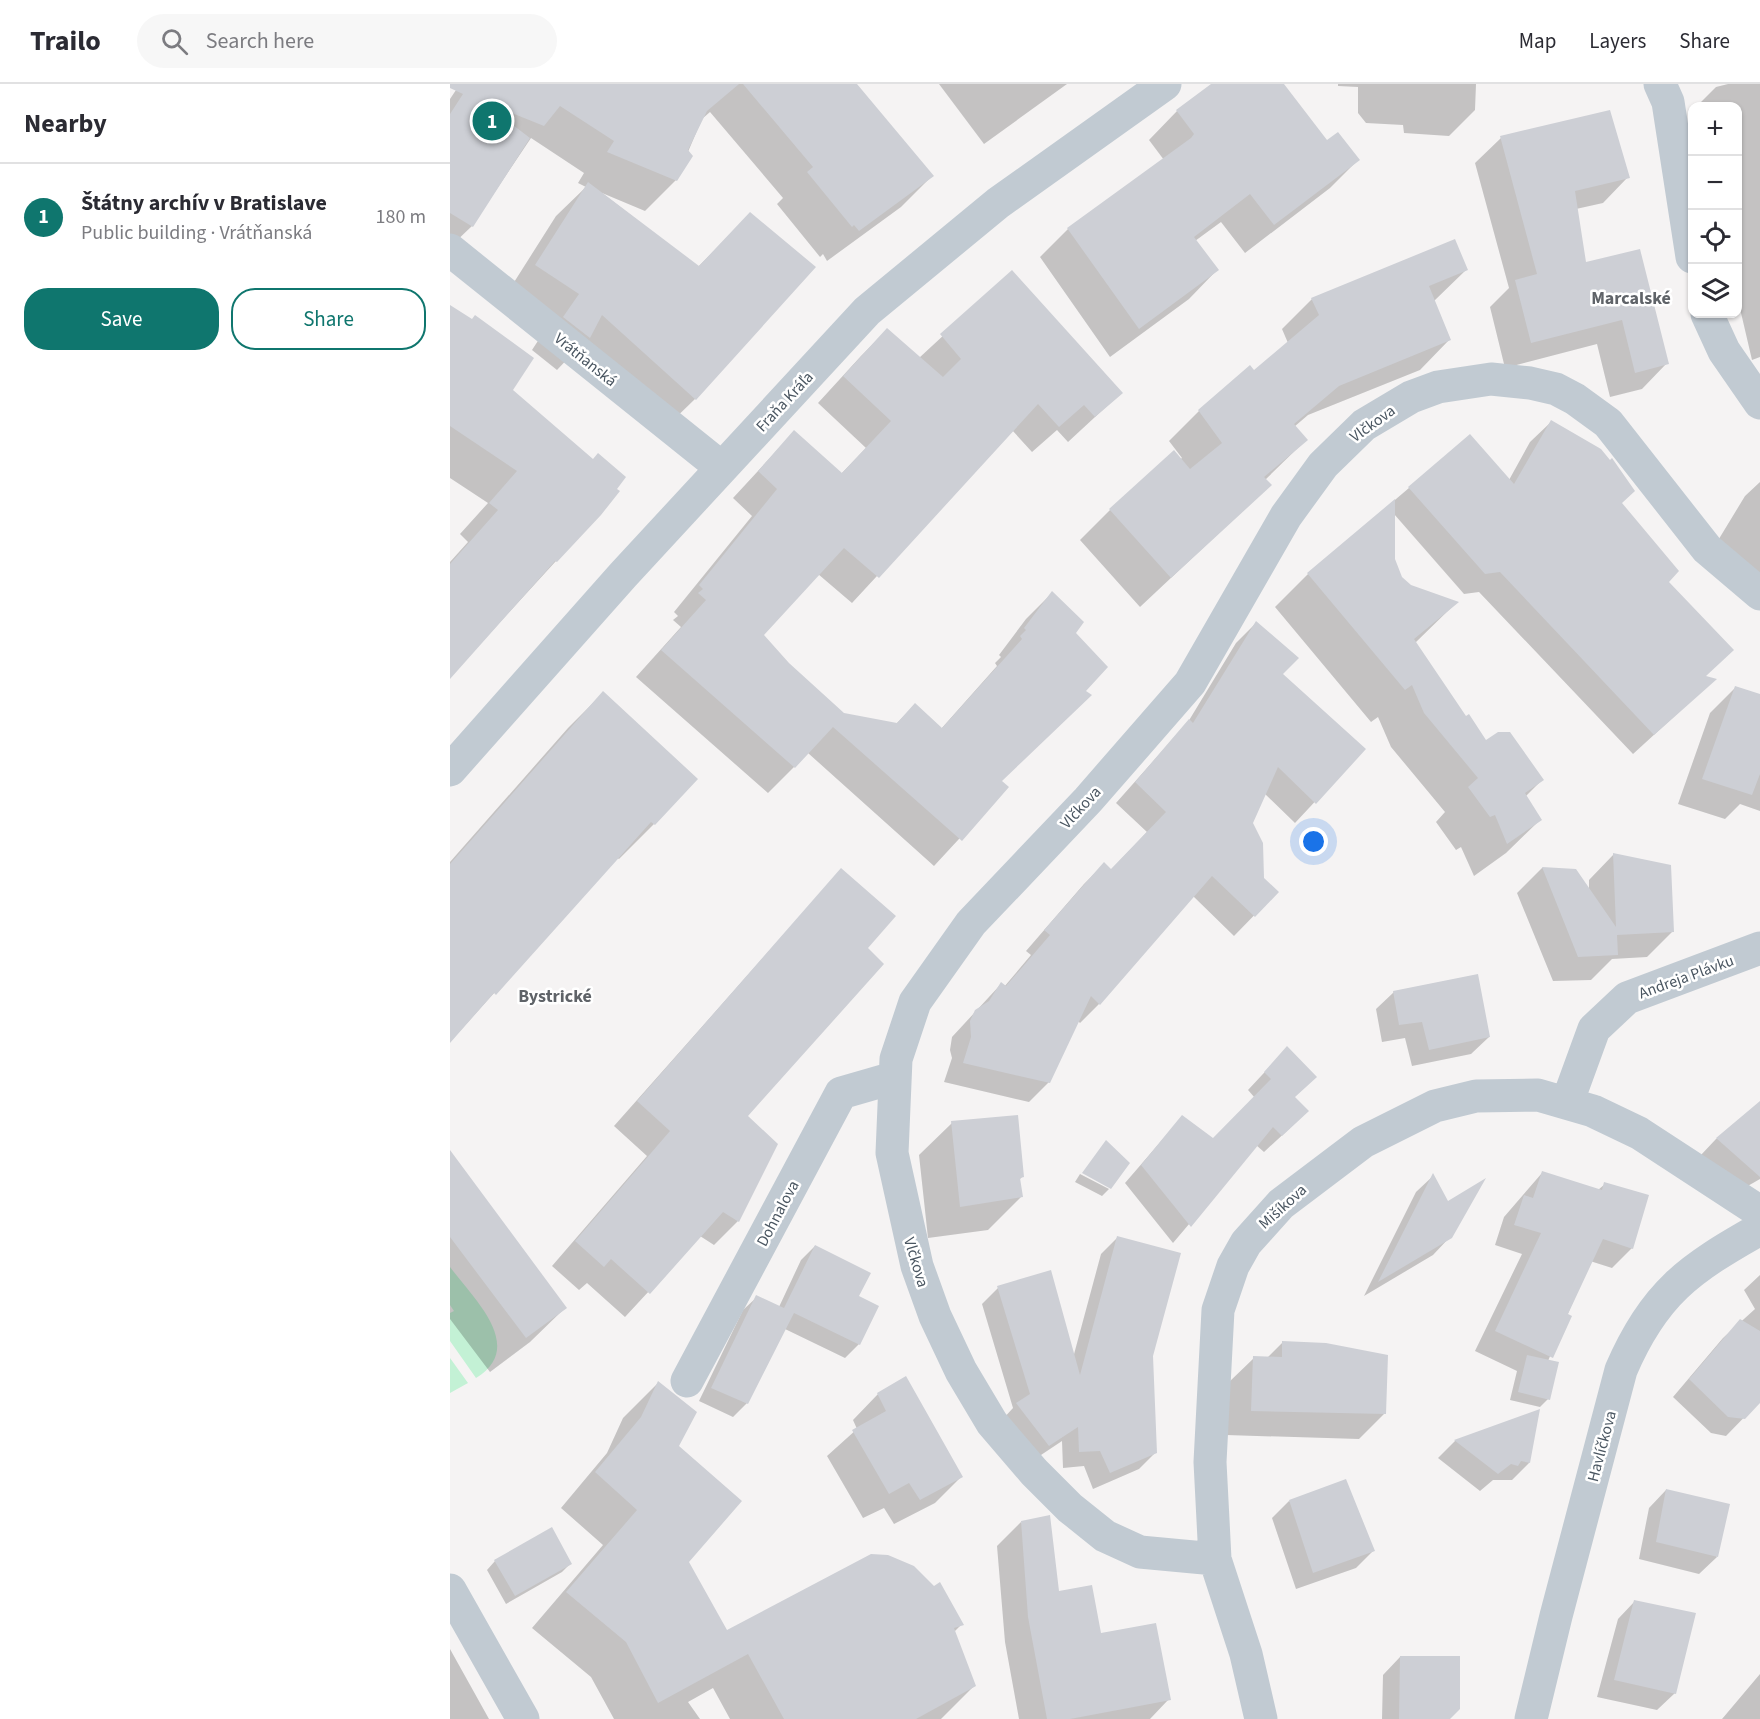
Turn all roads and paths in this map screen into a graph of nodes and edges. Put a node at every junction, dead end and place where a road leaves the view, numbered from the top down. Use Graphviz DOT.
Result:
graph roads {
  1 [pos="1165,84"];
  2 [pos="1660,84"];
  3 [pos="1688,231"];
  4 [pos="450,250"];
  5 [pos="1709,318"];
  6 [pos="1760,403"];
  7 [pos="722,468"];
  8 [pos="1760,594"];
  9 [pos="450,770"];
  10 [pos="1760,948"];
  11 [pos="893,1078"];
  12 [pos="1567,1103"];
  13 [pos="1760,1212"];
  14 [pos="1760,1229"];
  15 [pos="687,1381"];
  16 [pos="1215,1559"];
  17 [pos="450,1590"];
  18 [pos="523,1719"];
  19 [pos="1261,1719"];
  20 [pos="1531,1719"];
  1 -- 7 [label="street, Fraňa Kráľa"];
  2 -- 3 [label="street"];
  4 -- 7 [label="street, Vrátňanská"];
  5 -- 6 [label="street"];
  7 -- 9 [label="street, Fraňa Kráľa"];
  8 -- 11 [label="street, Vlčkova"];
  10 -- 12 [label="street, Andreja Plávku"];
  11 -- 15 [label="street, Dohnalova"];
  11 -- 16 [label="street, Vlčkova"];
  12 -- 13 [label="street, Mišíkova"];
  12 -- 16 [label="street, Mišíkova"];
  14 -- 20 [label="street, Havlíčkova"];
  16 -- 19 [label="street, Mišíkova"];
  17 -- 18 [label="street"];
}
